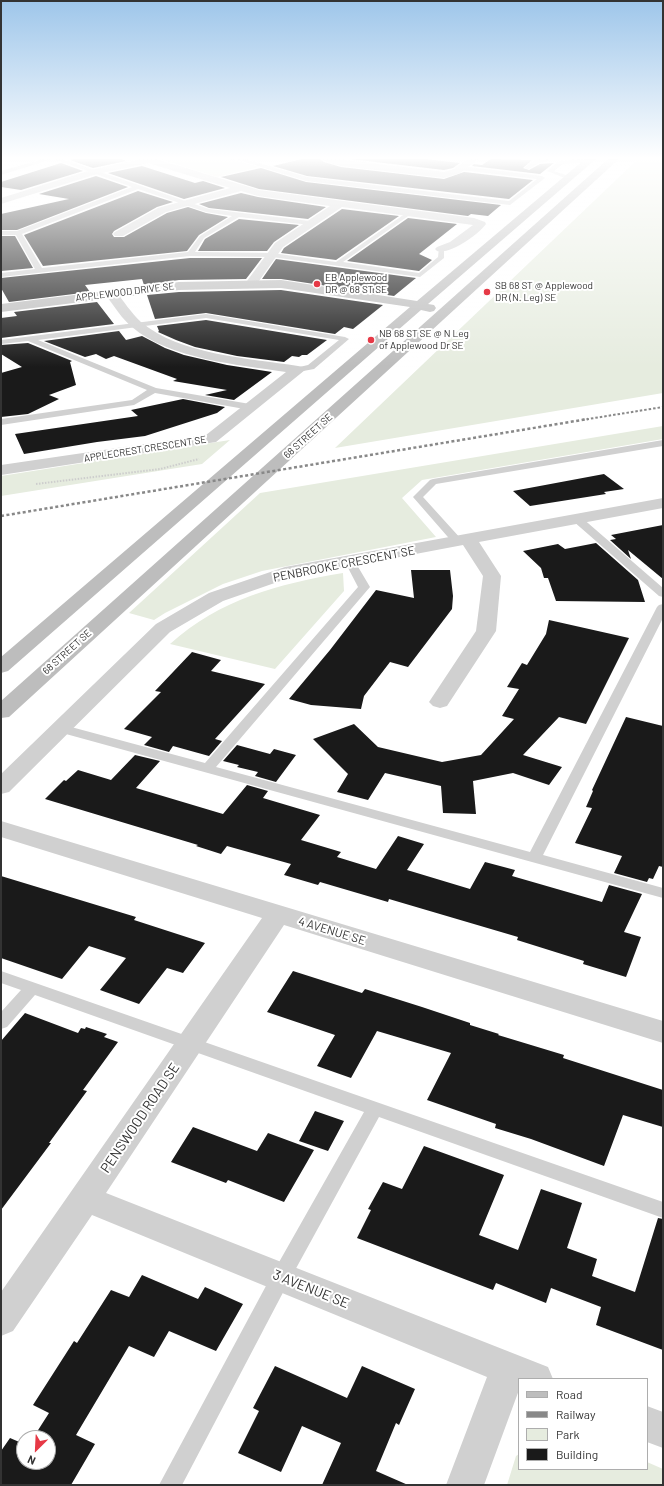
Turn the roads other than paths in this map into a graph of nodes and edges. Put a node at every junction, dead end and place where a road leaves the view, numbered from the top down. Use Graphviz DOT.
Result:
graph roads {
  1 [pos="30,228"];
  2 [pos="129,228"];
  3 [pos="216,228"];
  4 [pos="302,228"];
  5 [pos="388,228"];
  6 [pos="475,228"];
  7 [pos="510,228"];
  8 [pos="537,228"];
  9 [pos="1,233"];
  10 [pos="18,233"];
  11 [pos="119,234"];
  12 [pos="441,249"];
  13 [pos="190,254"];
  14 [pos="272,254"];
  15 [pos="339,262"];
  16 [pos="40,271"];
  17 [pos="1,275"];
  18 [pos="449,280"];
  19 [pos="250,285"];
  20 [pos="111,294"];
  21 [pos="384,299"];
  22 [pos="1,308"];
  23 [pos="416,308"];
  24 [pos="444,313"];
  25 [pos="137,325"];
  26 [pos="28,339"];
  27 [pos="1,342"];
  28 [pos="298,370"];
  29 [pos="154,390"];
  30 [pos="250,407"];
  31 [pos="1,422"];
  32 [pos="663,443"];
  33 [pos="1,470"];
  34 [pos="663,503"];
  35 [pos="577,519"];
  36 [pos="464,541"];
  37 [pos="350,562"];
  38 [pos="663,594"];
  39 [pos="663,607"];
  40 [pos="1,667"];
  41 [pos="440,702"];
  42 [pos="1,712"];
  43 [pos="60,728"];
  44 [pos="208,768"];
  45 [pos="1,787"];
  46 [pos="1,829"];
  47 [pos="534,858"];
  48 [pos="663,893"];
  49 [pos="278,914"];
  50 [pos="1,977"];
  51 [pos="32,988"];
  52 [pos="1,1023"];
  53 [pos="663,1032"];
  54 [pos="190,1043"];
  55 [pos="374,1108"];
  56 [pos="87,1198"];
  57 [pos="663,1210"];
  58 [pos="281,1277"];
  59 [pos="1,1320"];
  60 [pos="522,1374"];
  61 [pos="518,1382"];
  62 [pos="648,1424"];
  63 [pos="663,1430"];
  64 [pos="170,1485"];
  65 [pos="465,1485"];
  1 -- 10 [label="lane"];
  2 -- 11 [label="street"];
  3 -- 13 [label="lane"];
  4 -- 14 [label="street"];
  5 -- 15 [label="lane"];
  6 -- 12 [label="street"];
  7 -- 18 [label="main road"];
  8 -- 24 [label="main road, 68 STREET SE"];
  9 -- 10 [label="lane"];
  10 -- 16 [label="lane"];
  12 -- 15 [label="lane"];
  13 -- 14 [label="lane"];
  13 -- 16 [label="lane"];
  14 -- 15 [label="lane"];
  14 -- 19 [label="street"];
  16 -- 17 [label="lane"];
  18 -- 21 [label="main road"];
  18 -- 23 [label="main road"];
  19 -- 20 [label="main road, APPLEWOOD DRIVE SE"];
  19 -- 21 [label="main road, APPLEWOOD DRIVE SE"];
  19 -- 23 [label="main road, APPLEWOOD DRIVE SE"];
  20 -- 22 [label="main road, APPLEWOOD DRIVE SE"];
  20 -- 25 [label="street"];
  21 -- 23 [label="main road, APPLEWOOD DRIVE SE"];
  23 -- 24 [label="main road, APPLEWOOD DRIVE SE"];
  23 -- 40 [label="main road"];
  24 -- 42 [label="main road, 68 STREET SE"];
  25 -- 26 [label="lane"];
  25 -- 28 [label="street"];
  25 -- 28 [label="lane"];
  26 -- 27 [label="lane"];
  26 -- 29 [label="lane"];
  28 -- 30 [label="street, APPLECREST CRESCENT SE"];
  29 -- 30 [label="lane"];
  29 -- 31 [label="lane"];
  30 -- 33 [label="street, APPLECREST CRESCENT SE"];
  32 -- 36 [label="lane"];
  34 -- 35 [label="street, PENBROOKE CRESCENT SE"];
  35 -- 36 [label="street, PENBROOKE CRESCENT SE"];
  35 -- 38 [label="lane"];
  36 -- 37 [label="street, PENBROOKE CRESCENT SE"];
  36 -- 41 [label="street"];
  37 -- 43 [label="street, PENBROOKE CRESCENT SE"];
  37 -- 44 [label="lane"];
  39 -- 47 [label="lane"];
  43 -- 44 [label="lane"];
  43 -- 45 [label="street, PENBROOKE CRESCENT SE"];
  44 -- 47 [label="lane"];
  46 -- 49 [label="street, 4 AVENUE SE"];
  47 -- 48 [label="lane"];
  49 -- 53 [label="street, 4 AVENUE SE"];
  49 -- 54 [label="street, PENSWOOD ROAD SE"];
  50 -- 51 [label="lane"];
  51 -- 52 [label="lane"];
  51 -- 54 [label="lane"];
  54 -- 55 [label="lane"];
  54 -- 56 [label="street, PENSWOOD ROAD SE"];
  55 -- 57 [label="lane"];
  55 -- 58 [label="lane"];
  56 -- 58 [label="street, 3 AVENUE SE"];
  56 -- 59 [label="street, PENSWOOD ROAD SE"];
  58 -- 60 [label="street, 3 AVENUE SE"];
  58 -- 64 [label="lane"];
  61 -- 65 [label="street"];
  62 -- 63 [label="street"];
}
